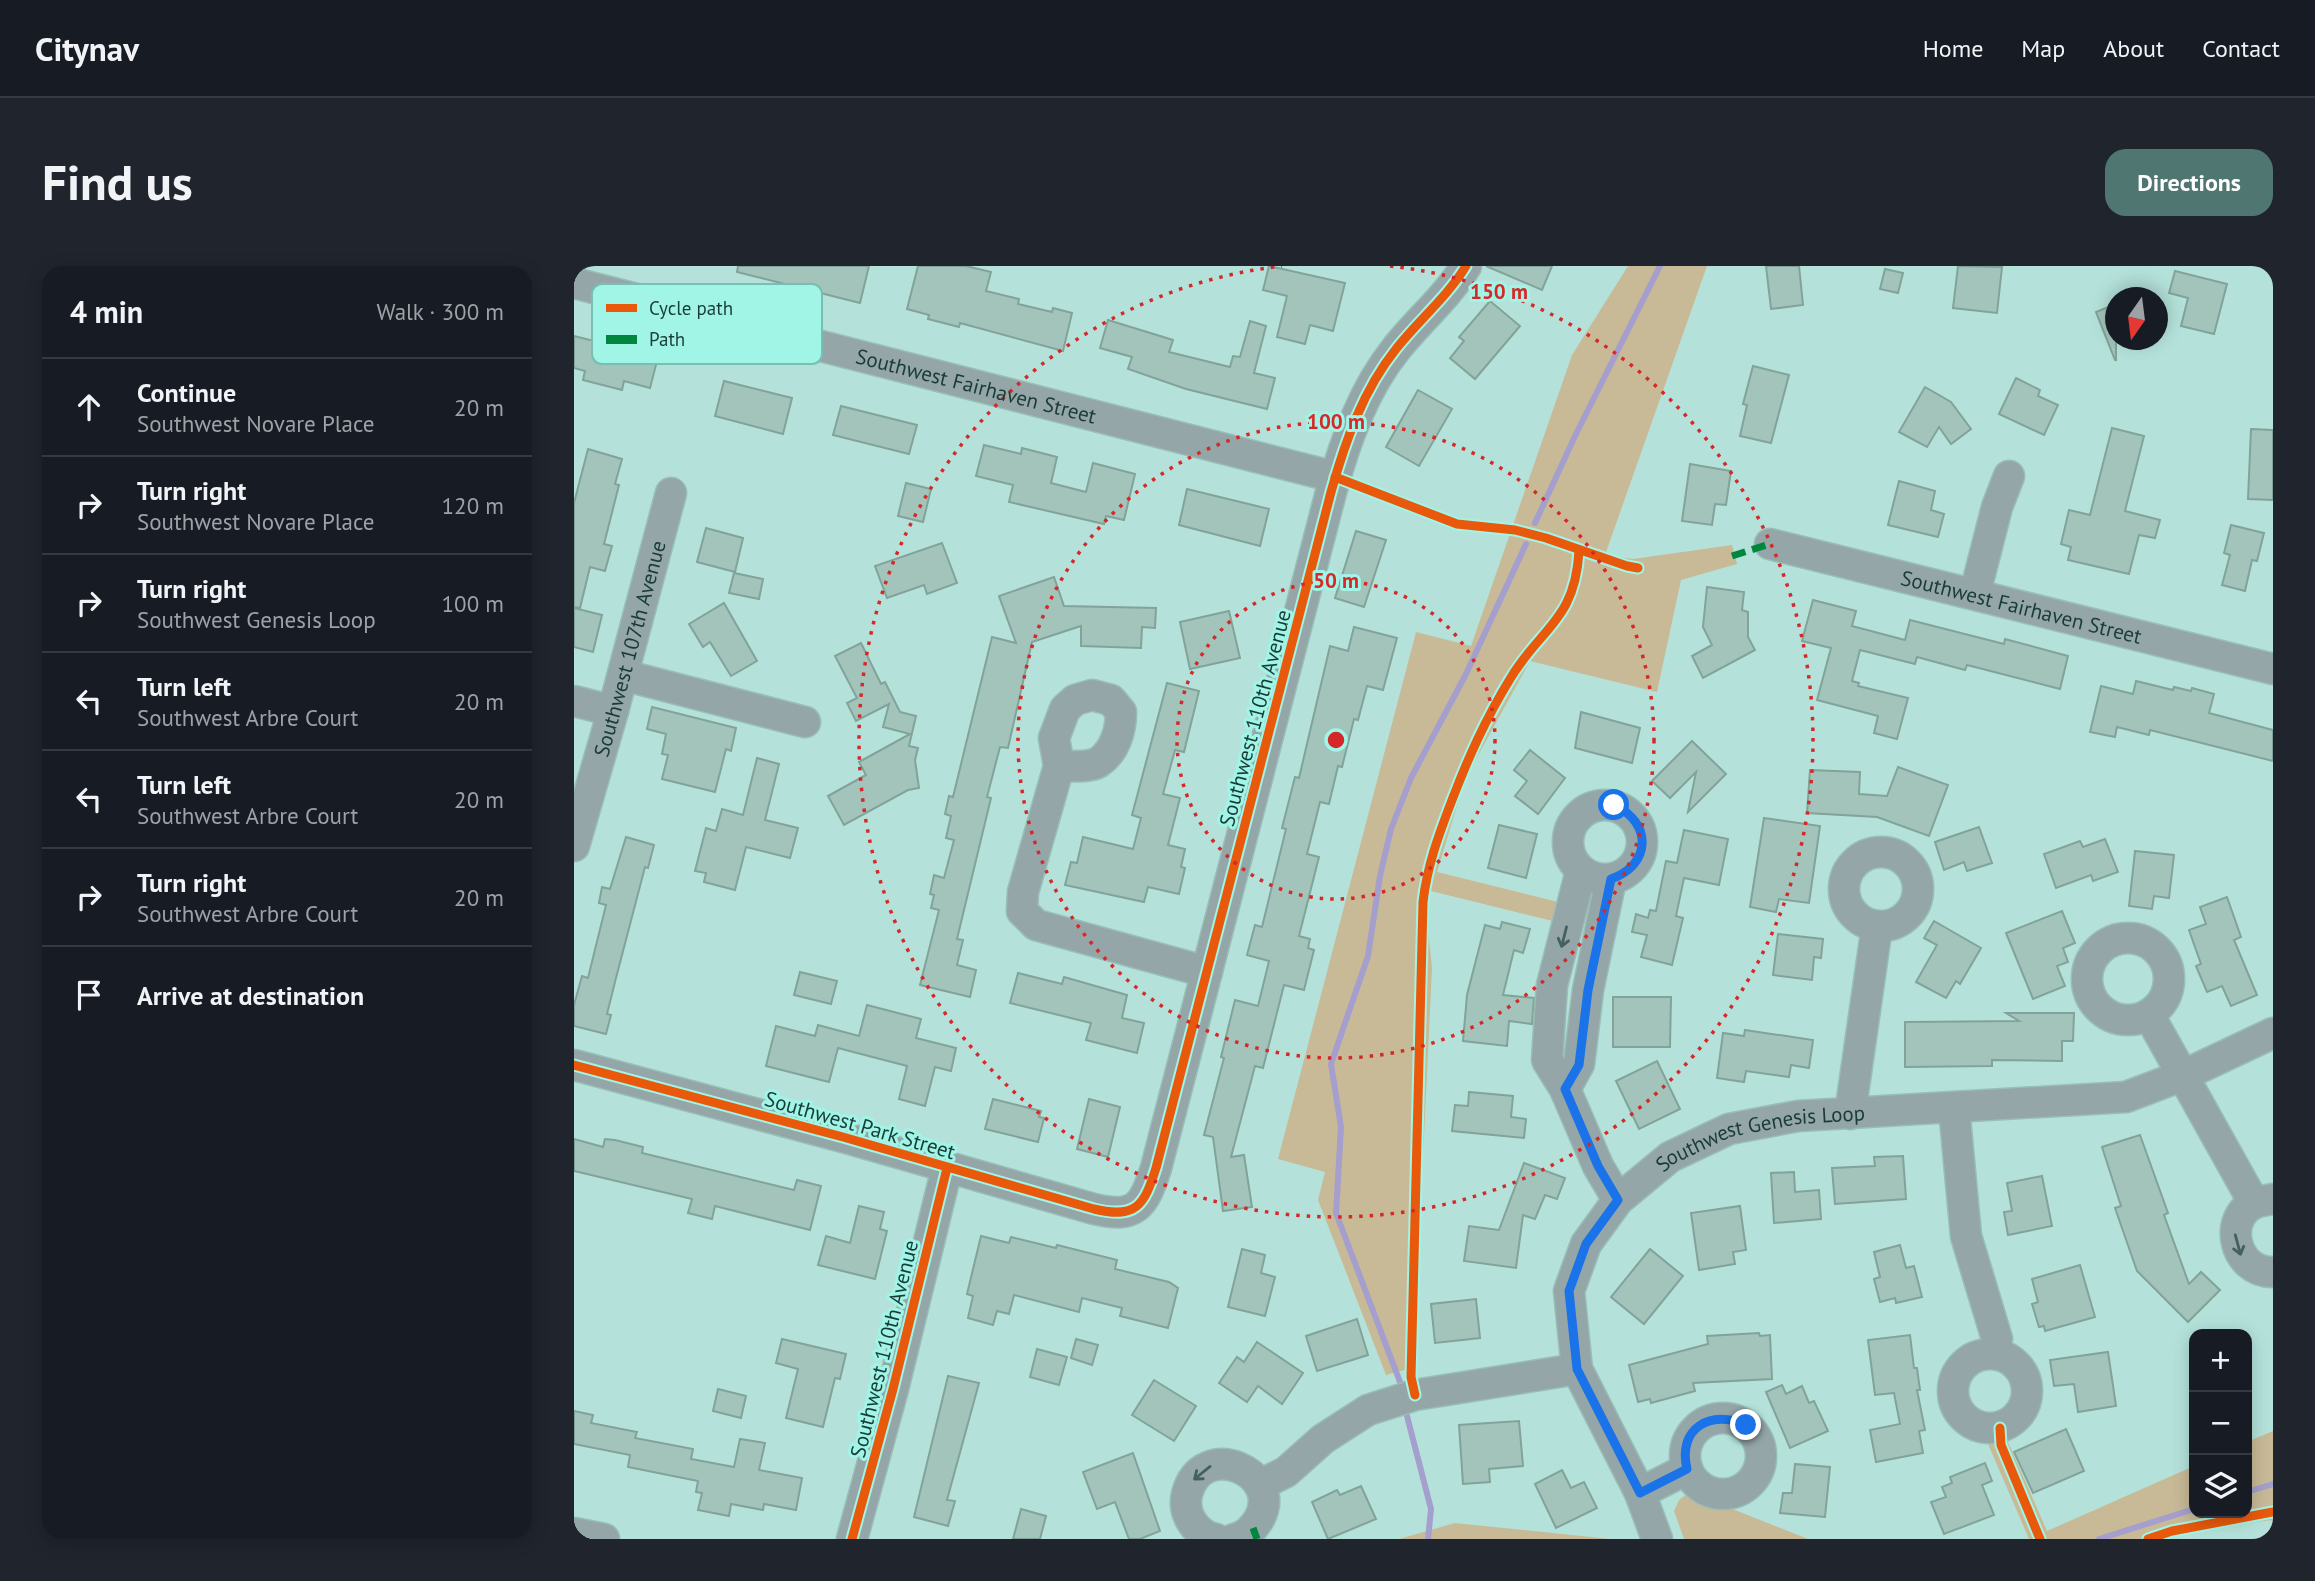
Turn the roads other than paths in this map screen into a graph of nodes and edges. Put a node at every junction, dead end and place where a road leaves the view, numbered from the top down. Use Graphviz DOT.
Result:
graph roads {
  1 [pos="576,266"];
  2 [pos="1466,266"];
  3 [pos="574,272"];
  4 [pos="574,283"];
  5 [pos="592,288"];
  6 [pos="822,346"];
  7 [pos="2009,476"];
  8 [pos="1335,477"];
  9 [pos="671,493"];
  10 [pos="1770,544"];
  11 [pos="1975,593"];
  12 [pos="2273,669"];
  13 [pos="623,675"];
  14 [pos="574,701"];
  15 [pos="613,711"];
  16 [pos="805,722"];
  17 [pos="1059,766"];
  18 [pos="574,846"];
  19 [pos="1581,871"];
  20 [pos="1611,879"];
  21 [pos="1877,926"];
  22 [pos="1207,972"];
  23 [pos="2149,1014"];
  24 [pos="2273,1033"];
  25 [pos="574,1065"];
  26 [pos="2184,1075"];
  27 [pos="1565,1089"];
  28 [pos="1954,1108"];
  29 [pos="1850,1114"];
  30 [pos="947,1168"];
  31 [pos="1618,1200"];
  32 [pos="2264,1201"];
  33 [pos="1136,1207"];
  34 [pos="2273,1272"];
  35 [pos="1995,1353"];
  36 [pos="1577,1369"];
  37 [pos="1687,1469"];
  38 [pos="1260,1485"];
  39 [pos="1640,1493"];
  40 [pos="574,1533"];
  41 [pos="604,1539"];
  42 [pos="852,1539"];
  43 [pos="1216,1539"];
  44 [pos="1234,1539"];
  45 [pos="1657,1539"];
  1 -- 3 [label="street"];
  2 -- 8 [label="street, Southwest 110th Avenue"];
  4 -- 5 [label="street, Southwest Fairhaven Street"];
  6 -- 8 [label="street, Southwest Fairhaven Street"];
  7 -- 11 [label="street"];
  8 -- 22 [label="street, Southwest 110th Avenue"];
  9 -- 13 [label="street, Southwest 107th Avenue"];
  10 -- 11 [label="street, Southwest Fairhaven Street"];
  11 -- 12 [label="street, Southwest Fairhaven Street"];
  13 -- 15 [label="street, Southwest 107th Avenue"];
  13 -- 16 [label="street"];
  14 -- 15 [label="street"];
  15 -- 18 [label="street, Southwest 107th Avenue"];
  17 -- 22 [label="street"];
  19 -- 20 [label="street"];
  19 -- 20 [label="street"];
  19 -- 27 [label="street, one-way"];
  20 -- 27 [label="street"];
  21 -- 29 [label="street"];
  22 -- 33 [label="street, Southwest 110th Avenue"];
  23 -- 26 [label="street"];
  24 -- 26 [label="street, Southwest Genesis Loop"];
  25 -- 30 [label="street, Southwest Park Street"];
  26 -- 28 [label="street, Southwest Genesis Loop"];
  26 -- 32 [label="street"];
  27 -- 31 [label="street"];
  28 -- 29 [label="street, Southwest Genesis Loop"];
  28 -- 35 [label="street"];
  29 -- 31 [label="street, Southwest Genesis Loop"];
  30 -- 33 [label="street, Southwest Park Street"];
  30 -- 42 [label="street, Southwest 110th Avenue"];
  31 -- 36 [label="street, Southwest Genesis Loop"];
  32 -- 34 [label="street, one-way"];
  36 -- 38 [label="street"];
  36 -- 39 [label="street, Southwest Genesis Loop"];
  37 -- 39 [label="street"];
  38 -- 43 [label="street, one-way"];
  38 -- 44 [label="street"];
  39 -- 45 [label="street, Southwest Genesis Loop"];
  40 -- 41 [label="street"];
}
